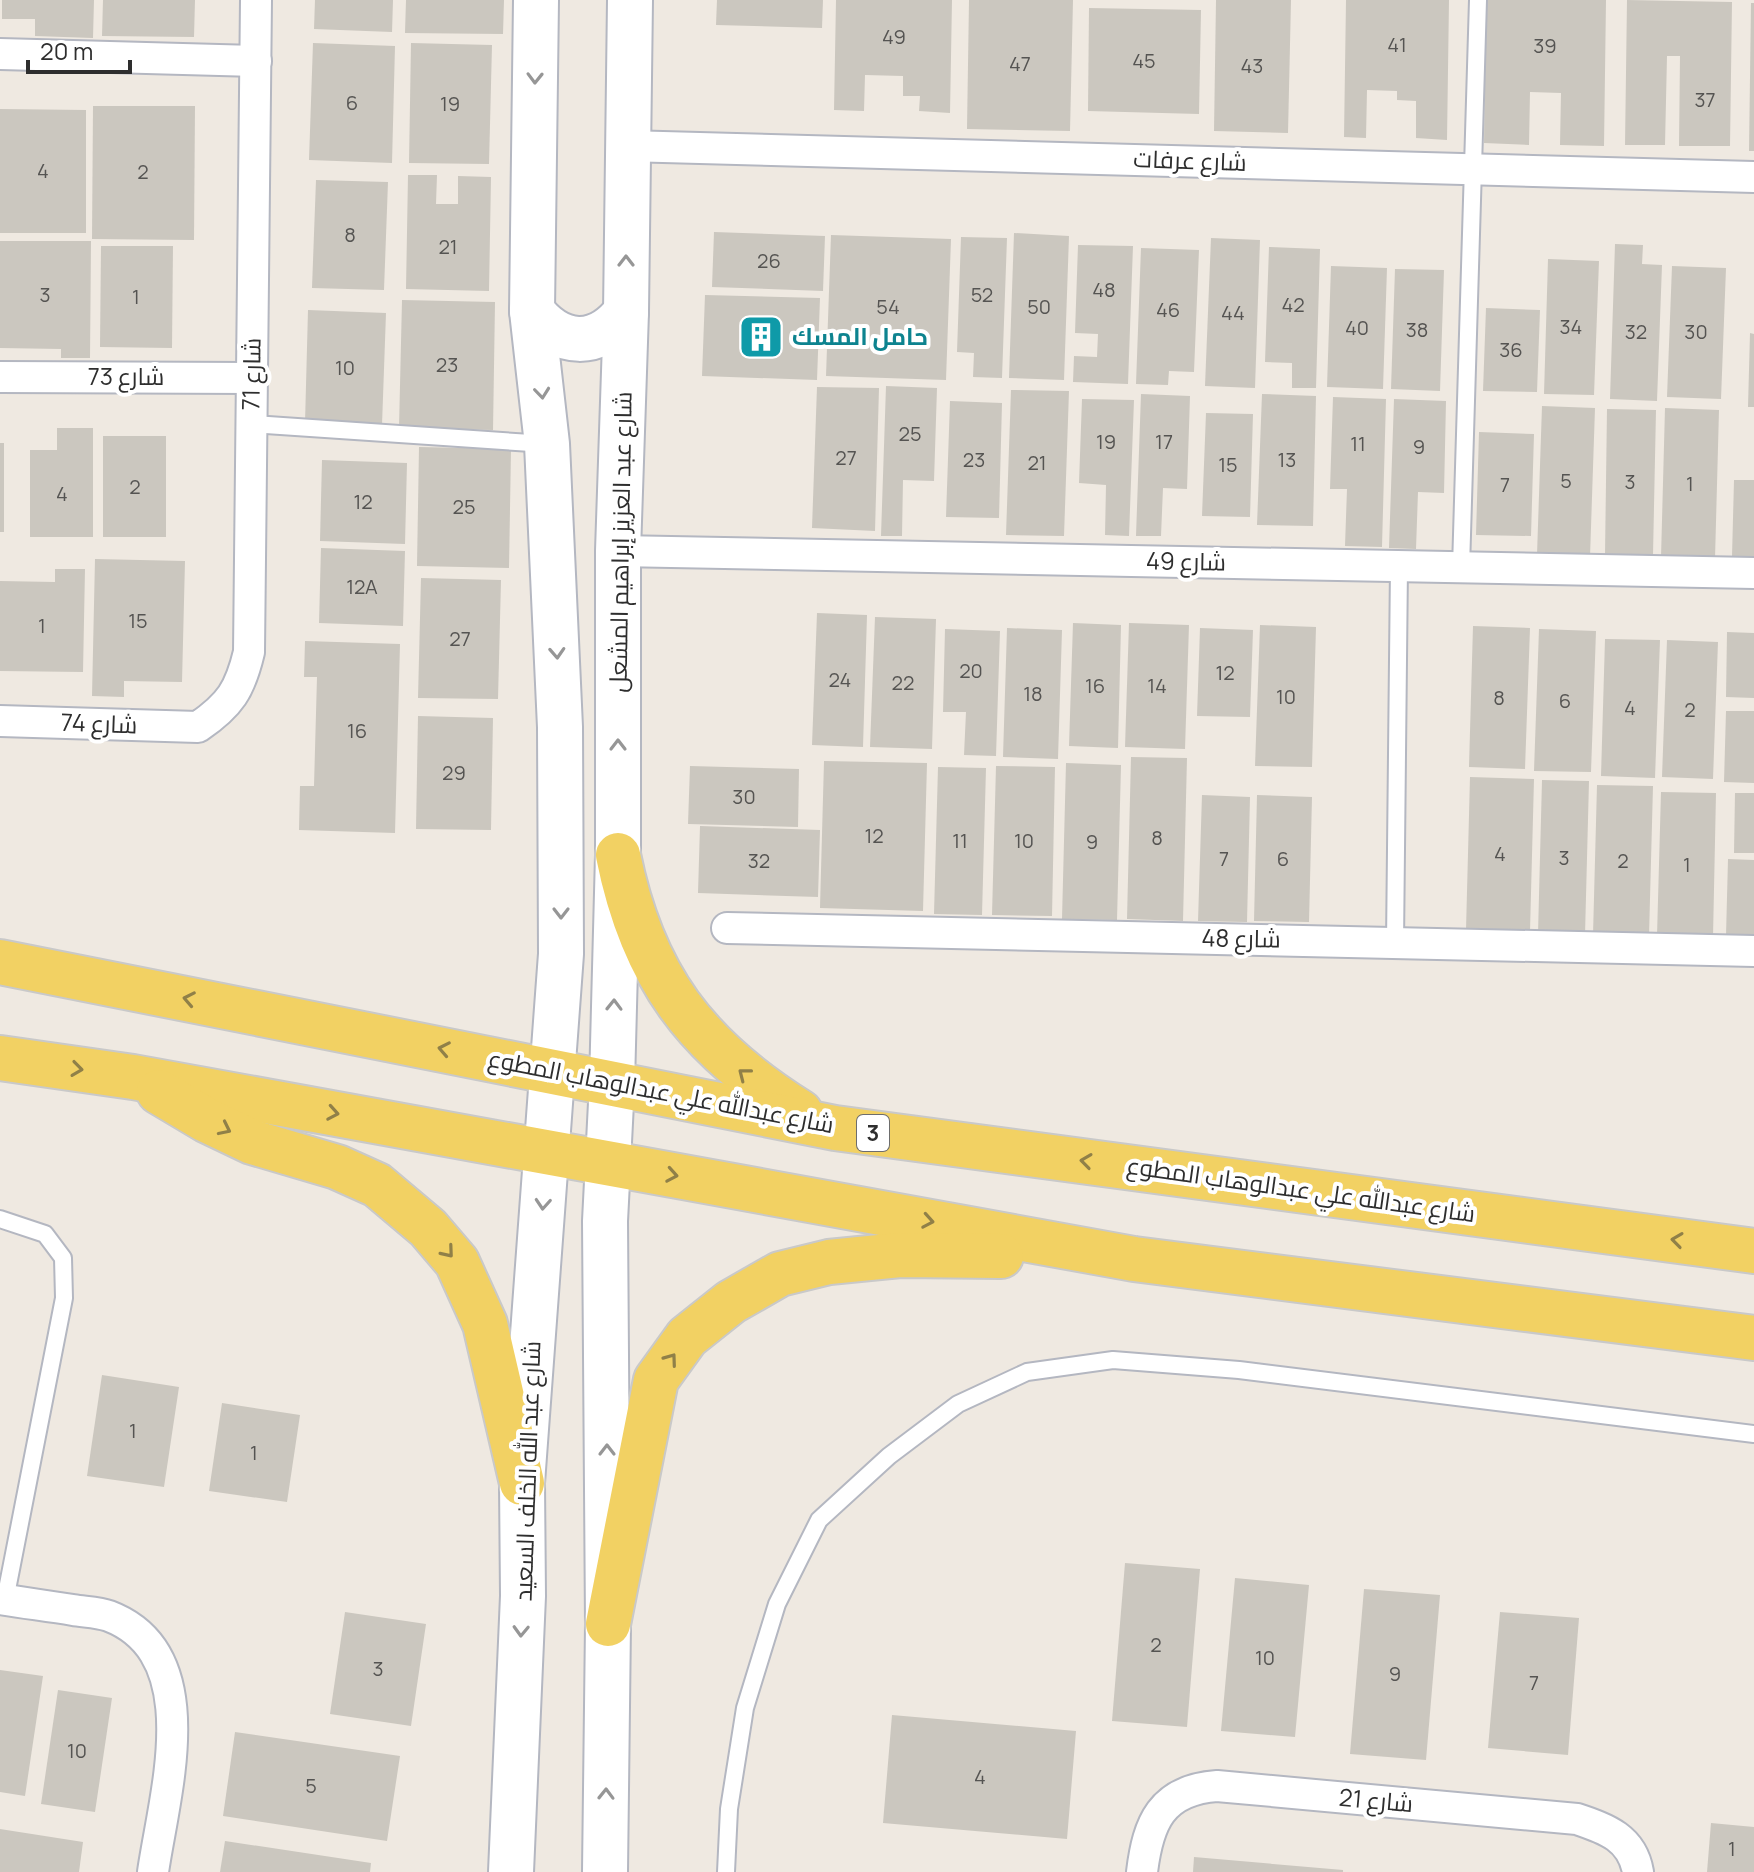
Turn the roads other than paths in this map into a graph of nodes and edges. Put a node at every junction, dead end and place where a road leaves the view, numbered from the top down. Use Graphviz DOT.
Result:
graph roads {
  1 [pos="256,0"];
  2 [pos="536,0"];
  3 [pos="630,0"];
  4 [pos="1478,0"];
  5 [pos="0,54"];
  6 [pos="256,61"];
  7 [pos="626,146"];
  8 [pos="1473,169"];
  9 [pos="1754,177"];
  10 [pos="532,311"];
  11 [pos="626,312"];
  12 [pos="0,377"];
  13 [pos="252,378"];
  14 [pos="252,424"];
  15 [pos="547,444"];
  16 [pos="618,551"];
  17 [pos="1399,566"];
  18 [pos="1461,568"];
  19 [pos="1754,573"];
  20 [pos="0,721"];
  21 [pos="198,727"];
  22 [pos="618,855"];
  23 [pos="727,928"];
  24 [pos="1395,943"];
  25 [pos="1754,951"];
  26 [pos="0,962"];
  27 [pos="0,1058"];
  28 [pos="553,1070"];
  29 [pos="133,1077"];
  30 [pos="612,1083"];
  31 [pos="835,1128"];
  32 [pos="547,1151"];
  33 [pos="607,1163"];
  34 [pos="0,1219"];
  35 [pos="1754,1251"];
  36 [pos="1134,1259"];
  37 [pos="1754,1338"];
  38 [pos="1754,1434"];
  39 [pos="522,1483"];
  40 [pos="3,1599"];
  41 [pos="608,1624"];
  42 [pos="153,1872"];
  43 [pos="511,1872"];
  44 [pos="605,1872"];
  45 [pos="726,1872"];
  46 [pos="1142,1872"];
  47 [pos="1638,1872"];
  1 -- 6 [label="street, شارع 71"];
  2 -- 10 [label="main road, one-way"];
  3 -- 7 [label="main road, شارع عبد العزيز إبراهيم المشعل"];
  4 -- 8 [label="lane"];
  5 -- 6 [label="street"];
  6 -- 13 [label="street, شارع 71"];
  7 -- 8 [label="street, شارع عرفات"];
  11 -- 7 [label="main road, شارع عبد العزيز إبراهيم المشعل, one-way"];
  8 -- 9 [label="street, شارع عرفات"];
  8 -- 18 [label="lane"];
  10 -- 11 [label="main road"];
  10 -- 15 [label="main road, one-way"];
  11 -- 16 [label="main road, شارع عبد العزيز إبراهيم المشعل"];
  12 -- 13 [label="street, شارع 73"];
  13 -- 14 [label="street, شارع 71"];
  14 -- 15 [label="lane"];
  14 -- 21 [label="street, شارع 71"];
  15 -- 28 [label="main road, one-way"];
  16 -- 17 [label="street, شارع 49"];
  22 -- 16 [label="main road, شارع عبد العزيز إبراهيم المشعل, one-way"];
  17 -- 18 [label="street, شارع 49"];
  17 -- 24 [label="lane"];
  18 -- 19 [label="street, شارع 49"];
  20 -- 21 [label="street, شارع 74"];
  30 -- 22 [label="main road, شارع عبد العزيز إبراهيم المشعل, one-way"];
  31 -- 22 [label="main road, one-way"];
  23 -- 24 [label="street, شارع 48"];
  24 -- 25 [label="street, شارع 48"];
  28 -- 26 [label="main road, شارع عبدالله علي عبدالوهاب المطوع / 3, one-way"];
  27 -- 29 [label="main road, one-way"];
  28 -- 30 [label="main road, شارع عبدالله علي عبدالوهاب المطوع / 3"];
  28 -- 32 [label="main road, شارع عبد الله الخلف السعيد"];
  29 -- 32 [label="main road, one-way"];
  29 -- 39 [label="main road, one-way"];
  30 -- 31 [label="main road, شارع عبدالله علي عبدالوهاب المطوع / 3"];
  30 -- 33 [label="main road"];
  35 -- 31 [label="main road, شارع عبدالله علي عبدالوهاب المطوع / 3, one-way"];
  32 -- 33 [label="main road"];
  32 -- 39 [label="main road, شارع عبد الله الخلف السعيد, one-way"];
  33 -- 36 [label="main road, one-way"];
  41 -- 33 [label="main road, one-way"];
  34 -- 40 [label="lane"];
  36 -- 37 [label="main road"];
  41 -- 36 [label="main road, one-way"];
  38 -- 45 [label="lane"];
  39 -- 43 [label="main road, شارع عبد الله الخلف السعيد, one-way"];
  40 -- 42 [label="street"];
  44 -- 41 [label="main road, one-way"];
  46 -- 47 [label="street, شارع 21"];
}
